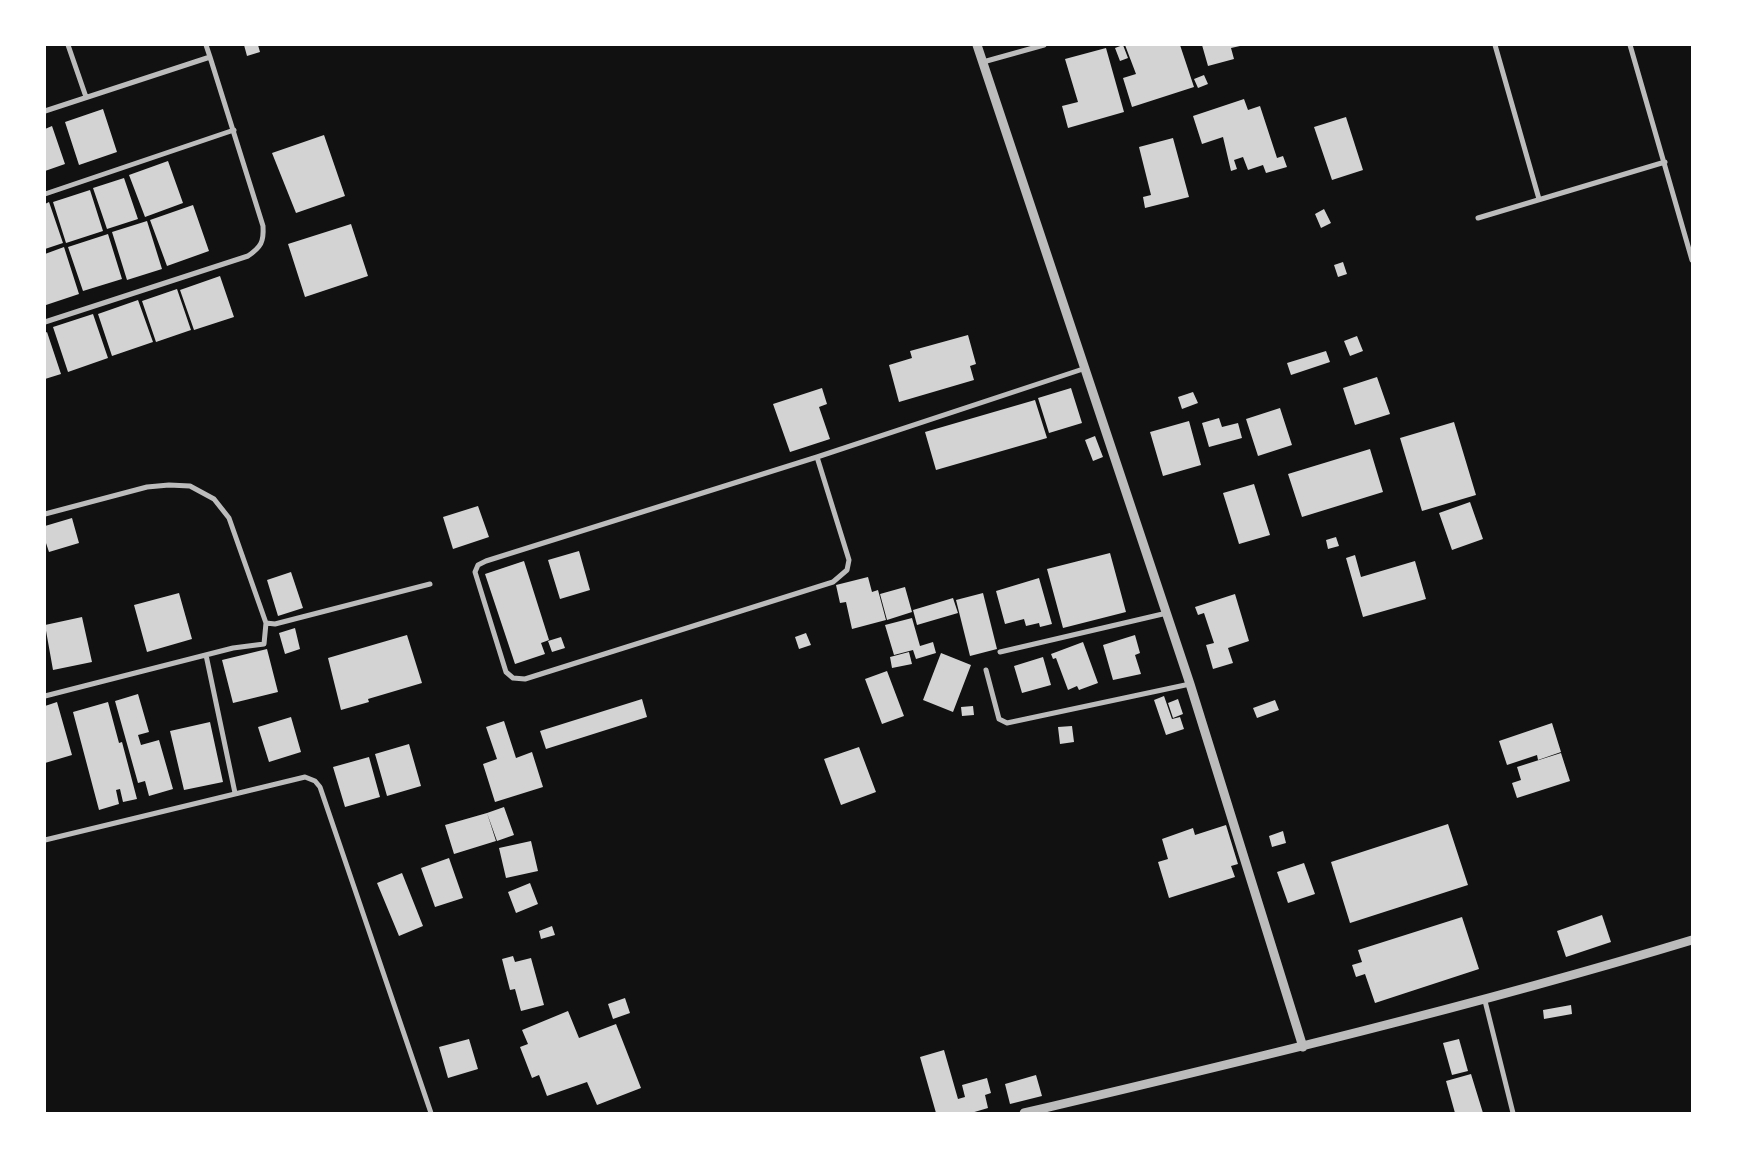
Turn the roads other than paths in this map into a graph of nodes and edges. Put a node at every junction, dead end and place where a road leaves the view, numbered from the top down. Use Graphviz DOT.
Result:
graph roads {
  1 [pos="68,45"];
  2 [pos="206,45"];
  3 [pos="978,45"];
  4 [pos="1044,45"];
  5 [pos="1494,45"];
  6 [pos="1630,45"];
  7 [pos="210,57"];
  8 [pos="983,62"];
  9 [pos="86,97"];
  10 [pos="45,110"];
  11 [pos="234,130"];
  12 [pos="1664,162"];
  13 [pos="45,194"];
  14 [pos="1539,199"];
  15 [pos="1478,218"];
  16 [pos="1692,260"];
  17 [pos="45,322"];
  18 [pos="1086,368"];
  19 [pos="817,457"];
  20 [pos="45,514"];
  21 [pos="430,584"];
  22 [pos="1167,613"];
  23 [pos="266,623"];
  24 [pos="1000,652"];
  25 [pos="206,655"];
  26 [pos="986,670"];
  27 [pos="1190,684"];
  28 [pos="45,696"];
  29 [pos="235,793"];
  30 [pos="45,840"];
  31 [pos="1692,940"];
  32 [pos="1485,1000"];
  33 [pos="1302,1047"];
  34 [pos="431,1113"];
  35 [pos="1024,1113"];
  36 [pos="1513,1113"];
  1 -- 9 [label="street"];
  2 -- 7 [label="street"];
  3 -- 8 [label="street"];
  4 -- 8 [label="street"];
  5 -- 14 [label="street"];
  6 -- 12 [label="street"];
  7 -- 9 [label="street"];
  7 -- 11 [label="street"];
  8 -- 18 [label="street"];
  9 -- 10 [label="street"];
  11 -- 13 [label="street"];
  11 -- 17 [label="street"];
  12 -- 14 [label="street"];
  12 -- 16 [label="street"];
  14 -- 15 [label="street"];
  18 -- 19 [label="street"];
  18 -- 22 [label="street"];
  19 -- 19 [label="street"];
  20 -- 23 [label="street"];
  21 -- 23 [label="street"];
  22 -- 24 [label="street"];
  22 -- 27 [label="street"];
  23 -- 25 [label="street"];
  25 -- 28 [label="street"];
  25 -- 29 [label="street"];
  26 -- 27 [label="street"];
  27 -- 33 [label="street"];
  29 -- 30 [label="street"];
  29 -- 34 [label="street"];
  31 -- 32 [label="street"];
  32 -- 33 [label="street"];
  32 -- 36 [label="street"];
  33 -- 35 [label="street"];
}
